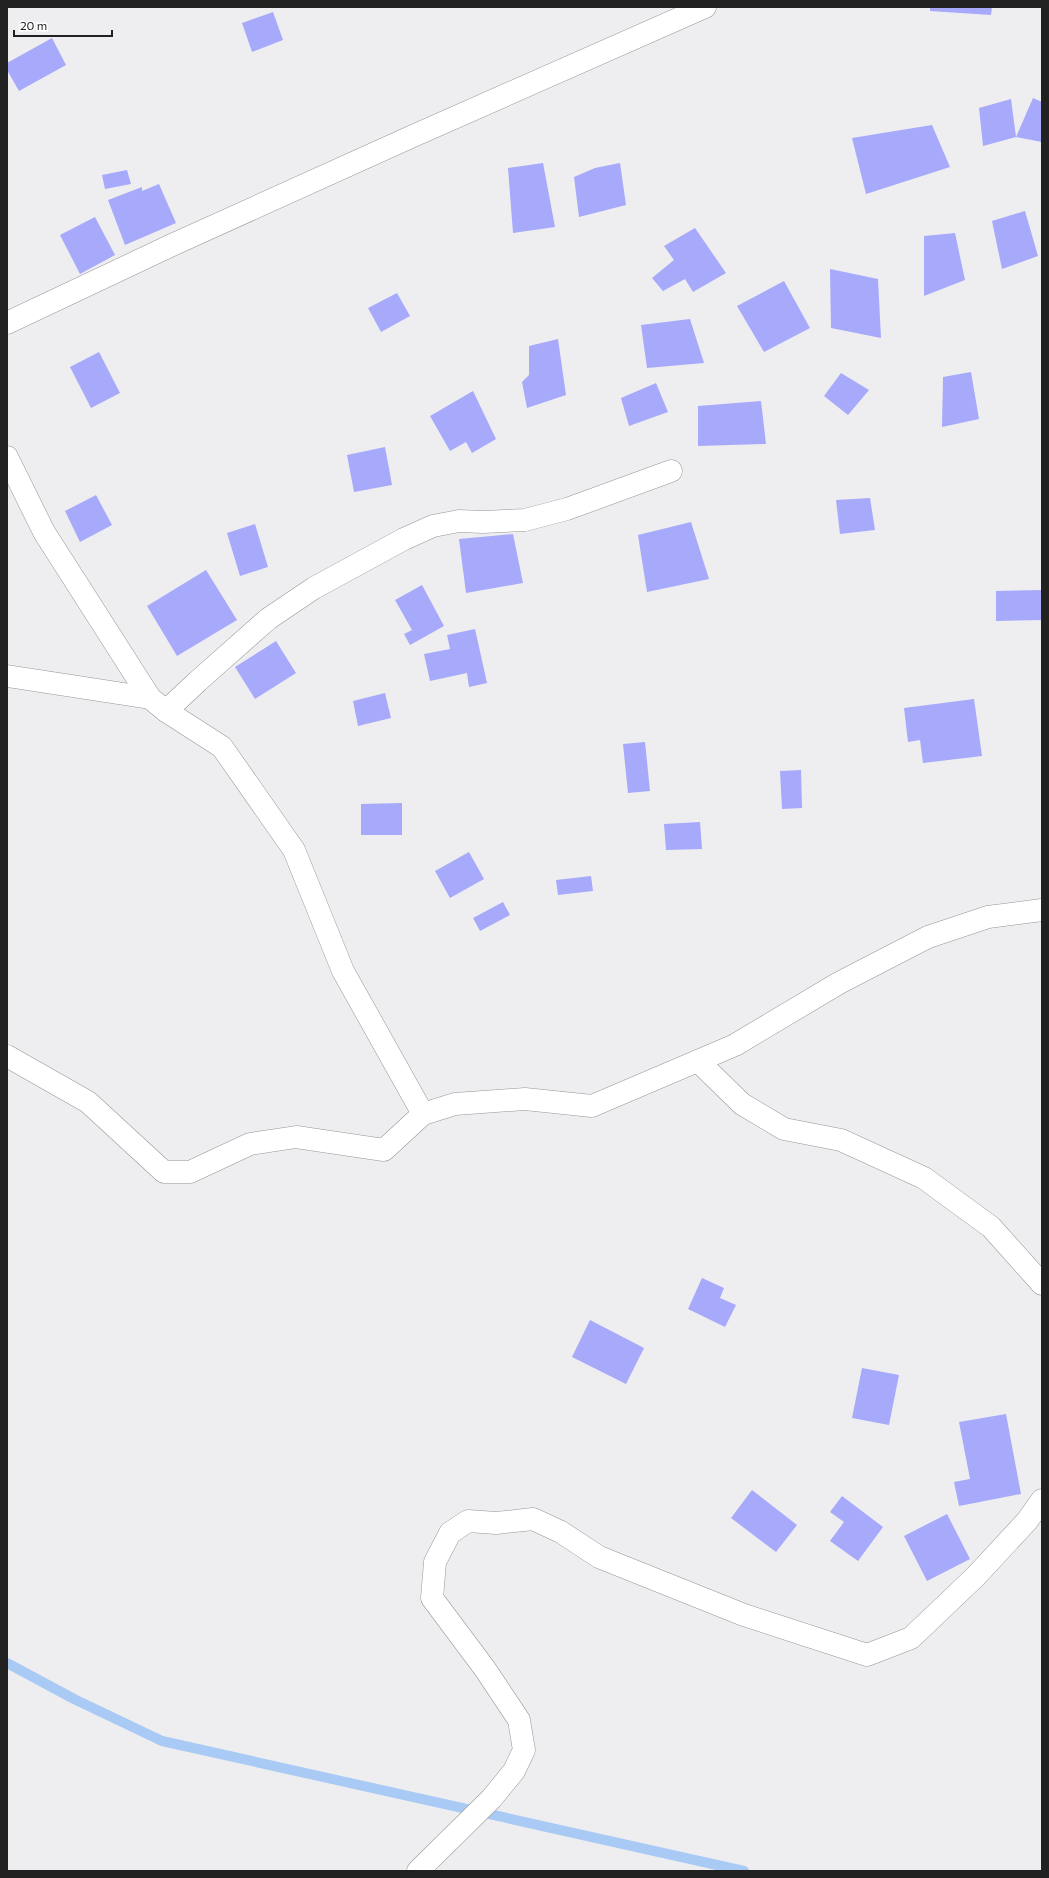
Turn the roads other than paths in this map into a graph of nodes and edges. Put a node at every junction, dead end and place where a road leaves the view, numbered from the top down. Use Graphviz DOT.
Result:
graph roads {
  1 [pos="705,7"];
  2 [pos="7,323"];
  3 [pos="7,457"];
  4 [pos="671,471"];
  5 [pos="7,676"];
  6 [pos="150,698"];
  7 [pos="166,711"];
  8 [pos="1042,910"];
  9 [pos="7,1056"];
  10 [pos="698,1061"];
  11 [pos="422,1114"];
  12 [pos="1042,1284"];
  13 [pos="1042,1500"];
  14 [pos="418,1871"];
  1 -- 2 [label="street"];
  3 -- 6 [label="street"];
  4 -- 7 [label="street"];
  5 -- 6 [label="street"];
  6 -- 7 [label="street"];
  7 -- 11 [label="street"];
  8 -- 10 [label="street"];
  9 -- 11 [label="street"];
  10 -- 11 [label="street"];
  10 -- 12 [label="street"];
  13 -- 14 [label="street"];
}
